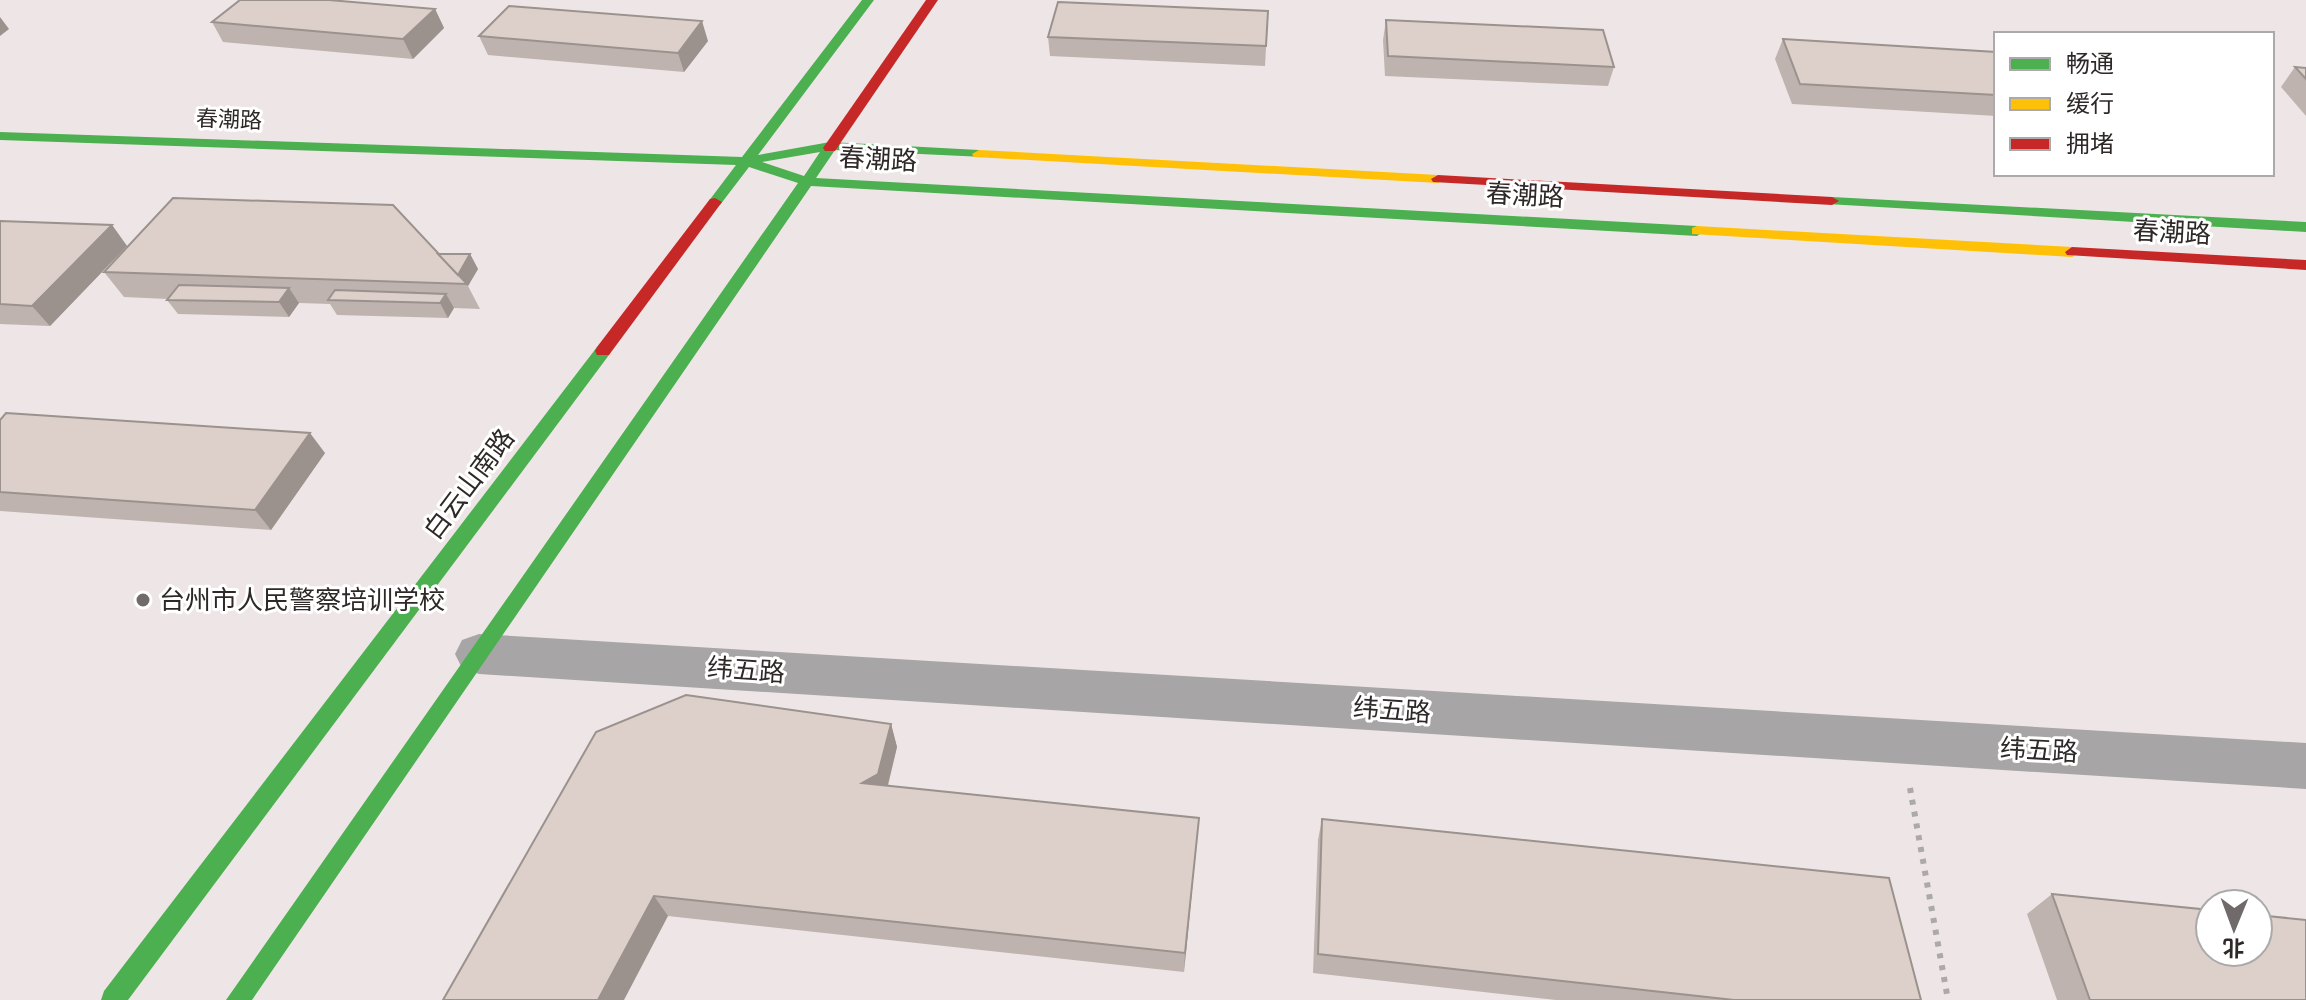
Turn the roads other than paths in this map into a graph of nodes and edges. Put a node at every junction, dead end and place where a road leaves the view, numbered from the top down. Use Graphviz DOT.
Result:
graph roads {
  1 [pos="868,0"];
  2 [pos="932,0"];
  3 [pos="0,136"];
  4 [pos="830,146"];
  5 [pos="745,161"];
  6 [pos="809,182"];
  7 [pos="2306,227"];
  8 [pos="2306,265"];
  9 [pos="479,654"];
  10 [pos="2306,766"];
  11 [pos="113,1000"];
  12 [pos="238,1000"];
  1 -- 5 [label="main road, 白云山南路"];
  2 -- 4 [label="main road"];
  3 -- 5 [label="main road, 春潮路"];
  4 -- 5 [label="main road, 春潮路"];
  4 -- 6 [label="main road"];
  4 -- 7 [label="main road, 春潮路"];
  5 -- 6 [label="main road, 春潮路"];
  5 -- 11 [label="main road, 白云山南路"];
  6 -- 8 [label="main road, 春潮路"];
  6 -- 9 [label="main road"];
  9 -- 10 [label="street, 纬五路"];
  9 -- 12 [label="main road"];
}
